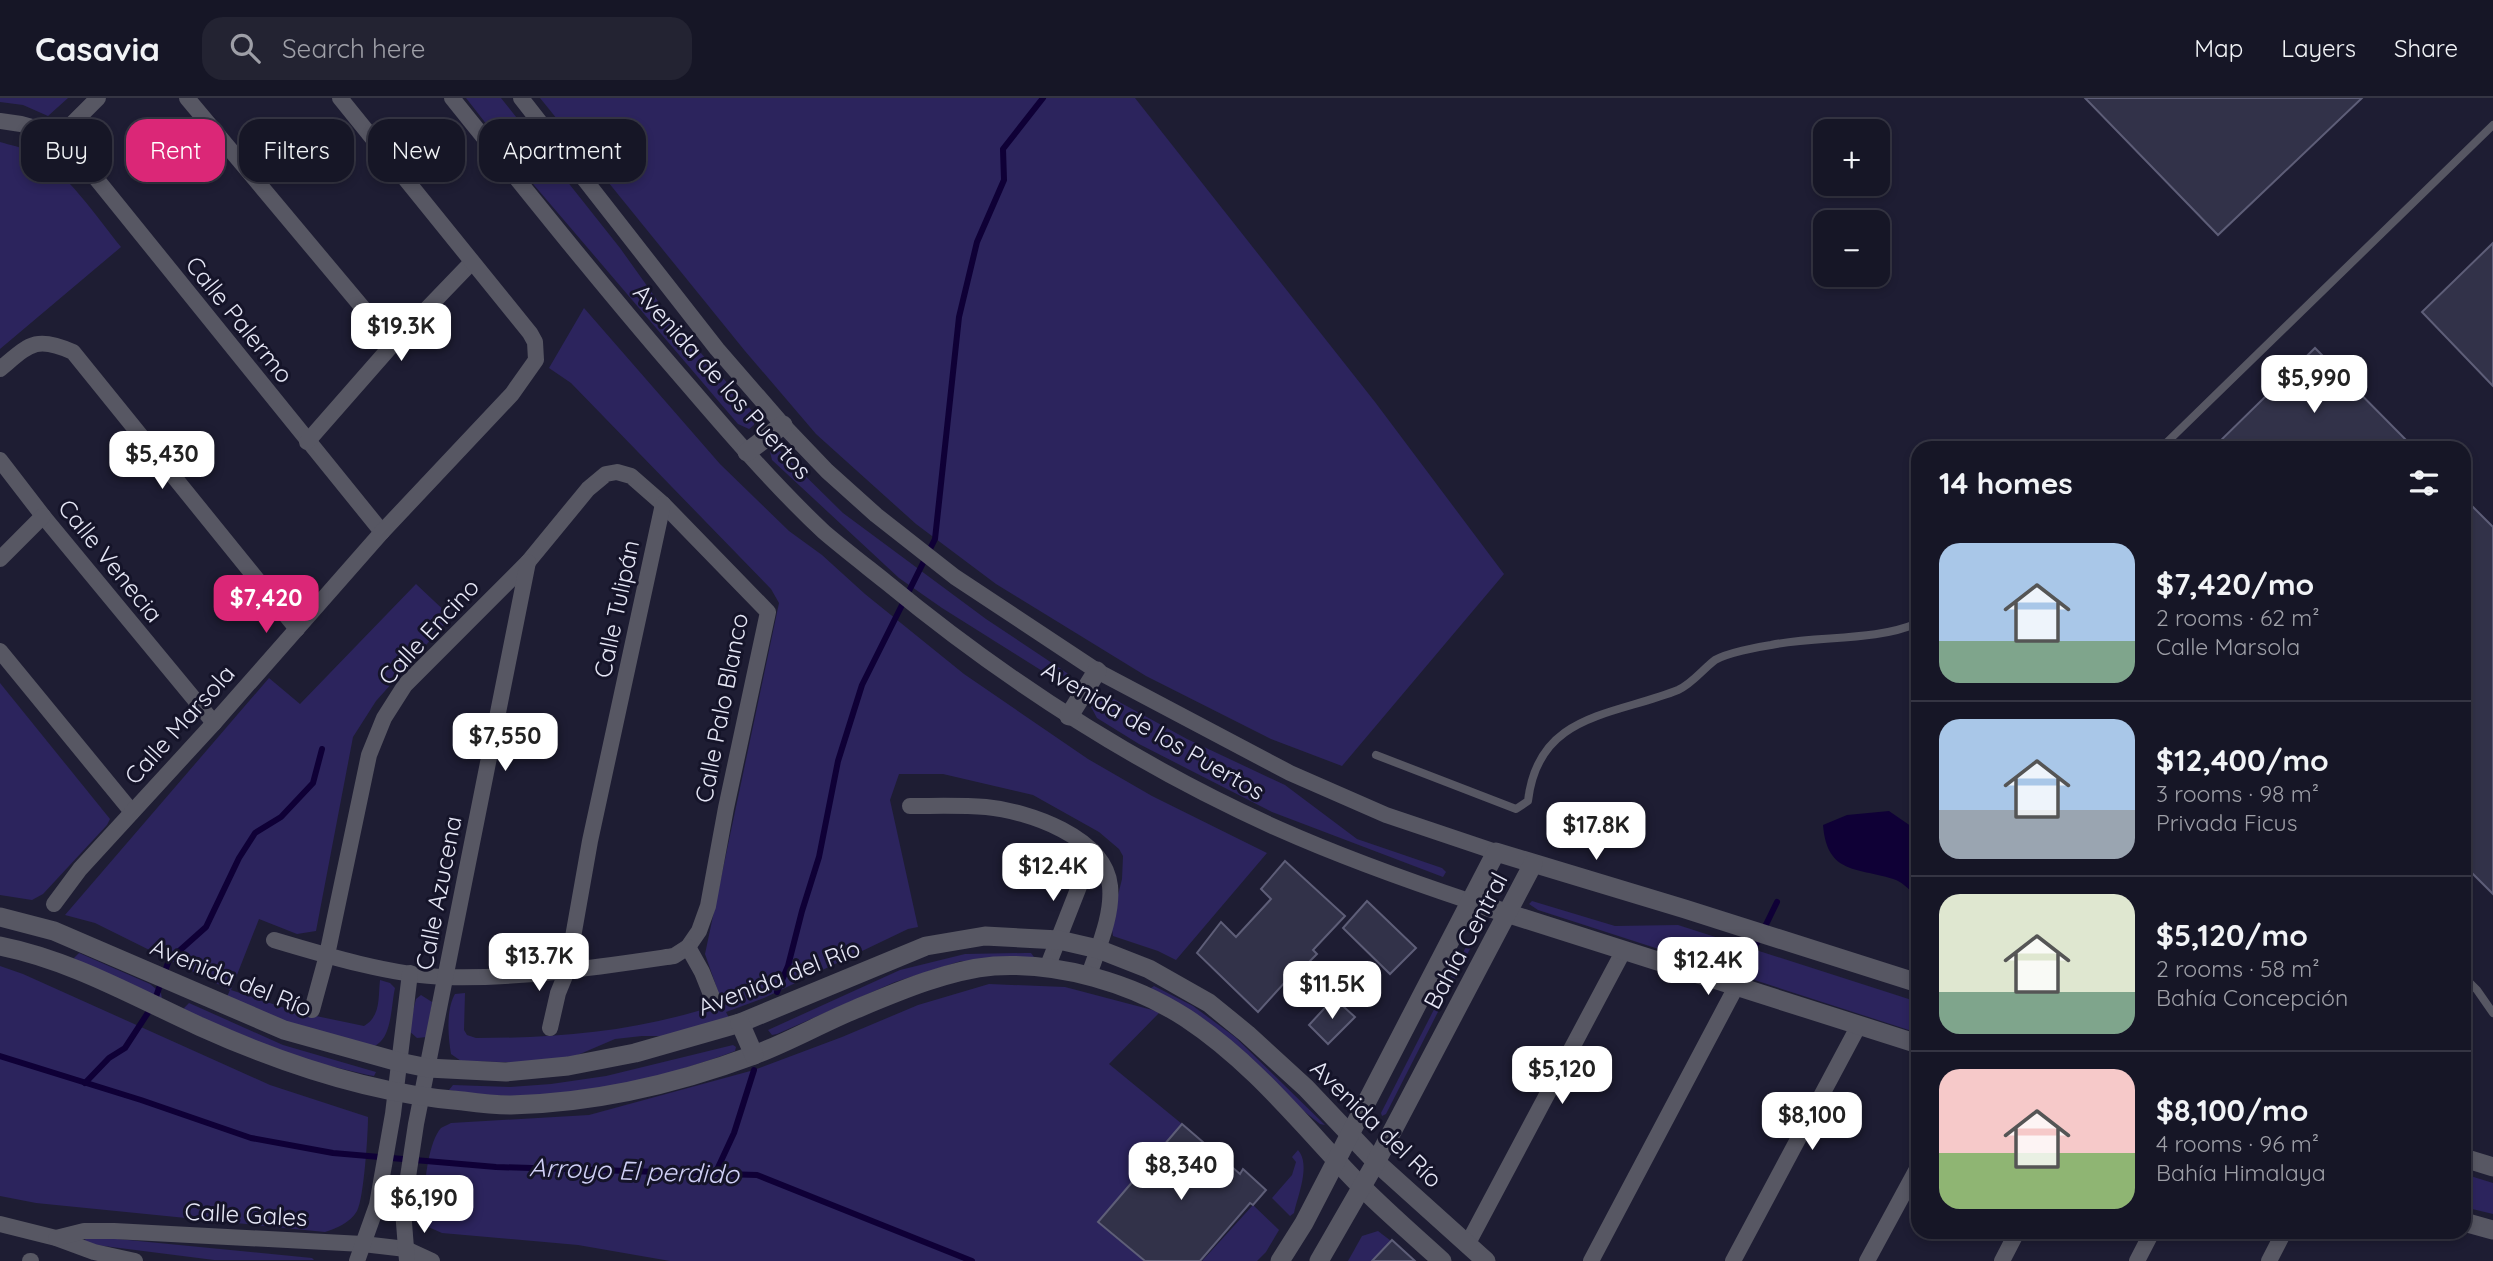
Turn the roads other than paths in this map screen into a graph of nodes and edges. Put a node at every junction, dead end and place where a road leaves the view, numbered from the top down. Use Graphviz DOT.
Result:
graph roads {
  1 [pos="98,98"];
  2 [pos="187,98"];
  3 [pos="340,98"];
  4 [pos="452,98"];
  5 [pos="521,98"];
  6 [pos="77,119"];
  7 [pos="0,121"];
  8 [pos="21,124"];
  9 [pos="2493,124"];
  10 [pos="99,182"];
  11 [pos="471,263"];
  12 [pos="393,344"];
  13 [pos="0,369"];
  14 [pos="783,425"];
  15 [pos="2168,441"];
  16 [pos="307,442"];
  17 [pos="747,452"];
  18 [pos="0,460"];
  19 [pos="588,489"];
  20 [pos="663,504"];
  21 [pos="43,516"];
  22 [pos="382,532"];
  23 [pos="0,559"];
  24 [pos="528,562"];
  25 [pos="1911,627"];
  26 [pos="297,629"];
  27 [pos="0,651"];
  28 [pos="1097,671"];
  29 [pos="1069,716"];
  30 [pos="214,723"];
  31 [pos="1376,755"];
  32 [pos="910,806"];
  33 [pos="132,812"];
  34 [pos="1093,851"];
  35 [pos="1496,852"];
  36 [pos="1533,864"];
  37 [pos="1472,902"];
  38 [pos="54,904"];
  39 [pos="1509,912"];
  40 [pos="0,917"];
  41 [pos="54,931"];
  42 [pos="274,940"];
  43 [pos="1059,940"];
  44 [pos="0,946"];
  45 [pos="1098,949"];
  46 [pos="1624,950"];
  47 [pos="681,951"];
  48 [pos="327,956"];
  49 [pos="46,957"];
  50 [pos="1047,968"];
  51 [pos="1149,969"];
  52 [pos="567,971"];
  53 [pos="410,974"];
  54 [pos="1089,975"];
  55 [pos="446,977"];
  56 [pos="1911,981"];
  57 [pos="178,984"];
  58 [pos="2471,984"];
  59 [pos="1737,985"];
  60 [pos="1137,992"];
  61 [pos="712,997"];
  62 [pos="312,1010"];
  63 [pos="168,1012"];
  64 [pos="2493,1013"];
  65 [pos="740,1023"];
  66 [pos="1859,1025"];
  67 [pos="550,1028"];
  68 [pos="1911,1042"];
  69 [pos="754,1055"];
  70 [pos="399,1062"];
  71 [pos="428,1068"];
  72 [pos="396,1093"];
  73 [pos="422,1098"];
  74 [pos="1349,1136"];
  75 [pos="1336,1160"];
  76 [pos="2471,1160"];
  77 [pos="1376,1162"];
  78 [pos="2493,1167"];
  79 [pos="1911,1180"];
  80 [pos="1362,1187"];
  81 [pos="0,1224"];
  82 [pos="2471,1224"];
  83 [pos="2493,1230"];
  84 [pos="56,1238"];
  85 [pos="2013,1239"];
  86 [pos="2148,1239"];
  87 [pos="2280,1239"];
  88 [pos="363,1244"];
  89 [pos="1467,1245"];
  90 [pos="407,1255"];
  91 [pos="135,1261"];
  92 [pos="357,1261"];
  93 [pos="432,1261"];
  94 [pos="1280,1261"];
  95 [pos="1319,1261"];
  96 [pos="1442,1261"];
  97 [pos="1486,1261"];
  98 [pos="1591,1261"];
  99 [pos="1733,1261"];
  100 [pos="1867,1261"];
  101 [pos="2002,1261"];
  102 [pos="2137,1261"];
  103 [pos="2269,1261"];
  1 -- 6 [label="street"];
  2 -- 12 [label="street"];
  3 -- 11 [label="street, Calle Marsola"];
  4 -- 17 [label="street, Avenida de los Puertos"];
  5 -- 14 [label="street, Avenida de los Puertos"];
  7 -- 8 [label="street"];
  9 -- 15 [label="lane"];
  10 -- 16 [label="street, Calle Palermo"];
  11 -- 12 [label="street"];
  11 -- 22 [label="street, Calle Marsola"];
  12 -- 16 [label="street"];
  13 -- 26 [label="street"];
  14 -- 17 [label="street"];
  14 -- 28 [label="street, Avenida de los Puertos"];
  16 -- 22 [label="street, Calle Palermo"];
  17 -- 29 [label="street, Avenida de los Puertos"];
  18 -- 21 [label="street, Calle Venecia"];
  19 -- 20 [label="street, Calle Palo Blanco"];
  19 -- 24 [label="street, Calle Encino"];
  20 -- 47 [label="street, Calle Palo Blanco"];
  20 -- 52 [label="street, Calle Tulipán"];
  21 -- 23 [label="street"];
  21 -- 30 [label="street, Calle Venecia"];
  22 -- 26 [label="street, Calle Marsola"];
  24 -- 48 [label="street, Calle Encino"];
  24 -- 55 [label="street, Calle Azucena"];
  25 -- 31 [label="lane"];
  26 -- 30 [label="street, Calle Marsola"];
  27 -- 33 [label="street"];
  28 -- 29 [label="street"];
  28 -- 35 [label="street, Avenida de los Puertos"];
  29 -- 37 [label="street, Avenida de los Puertos"];
  30 -- 33 [label="street, Calle Marsola"];
  32 -- 34 [label="street"];
  33 -- 38 [label="street, Calle Marsola"];
  34 -- 43 [label="street"];
  34 -- 45 [label="street"];
  35 -- 36 [label="street, Avenida de los Puertos"];
  35 -- 37 [label="street, Bahía Central"];
  36 -- 39 [label="street, Bahía Central"];
  36 -- 56 [label="street, Avenida de los Puertos"];
  37 -- 39 [label="street, Avenida de los Puertos"];
  37 -- 74 [label="street, Bahía Central"];
  39 -- 46 [label="street, Avenida de los Puertos"];
  39 -- 77 [label="street, Bahía Central"];
  40 -- 41 [label="street, Avenida del Río"];
  41 -- 49 [label="street"];
  41 -- 57 [label="street, Avenida del Río"];
  42 -- 48 [label="street"];
  43 -- 45 [label="street, Avenida del Río"];
  43 -- 50 [label="street"];
  43 -- 65 [label="street, Avenida del Río"];
  44 -- 49 [label="street, Avenida del Río"];
  45 -- 51 [label="street, Avenida del Río"];
  45 -- 54 [label="street"];
  46 -- 59 [label="street, Avenida de los Puertos"];
  46 -- 89 [label="street"];
  47 -- 52 [label="street"];
  47 -- 61 [label="street"];
  48 -- 53 [label="street"];
  48 -- 62 [label="street, Calle Encino"];
  49 -- 63 [label="street, Avenida del Río"];
  50 -- 54 [label="street, Avenida del Río"];
  50 -- 69 [label="street, Avenida del Río"];
  51 -- 60 [label="street"];
  51 -- 74 [label="street, Avenida del Río"];
  52 -- 55 [label="street"];
  52 -- 67 [label="street, Calle Tulipán"];
  53 -- 55 [label="street"];
  53 -- 70 [label="street, Calle Azucena"];
  54 -- 60 [label="street, Avenida del Río"];
  55 -- 71 [label="street, Calle Azucena"];
  57 -- 63 [label="street"];
  57 -- 70 [label="street, Avenida del Río"];
  58 -- 64 [label="lane"];
  59 -- 66 [label="street, Avenida de los Puertos"];
  59 -- 98 [label="street"];
  60 -- 75 [label="street, Avenida del Río"];
  63 -- 72 [label="street, Avenida del Río"];
  65 -- 69 [label="street"];
  65 -- 71 [label="street, Avenida del Río"];
  66 -- 68 [label="street, Avenida de los Puertos"];
  66 -- 99 [label="street"];
  69 -- 73 [label="street, Avenida del Río"];
  70 -- 71 [label="street, Avenida del Río"];
  70 -- 72 [label="street, Calle Azucena"];
  71 -- 73 [label="street, Calle Azucena"];
  72 -- 73 [label="street, Avenida del Río"];
  72 -- 88 [label="street, Calle Azucena"];
  73 -- 90 [label="street, Calle Azucena"];
  74 -- 75 [label="street, Bahía Central"];
  74 -- 77 [label="street, Avenida del Río"];
  75 -- 80 [label="street, Avenida del Río"];
  75 -- 94 [label="street, Bahía Central"];
  76 -- 78 [label="street"];
  77 -- 80 [label="street, Bahía Central"];
  77 -- 89 [label="street, Avenida del Río"];
  79 -- 100 [label="street"];
  80 -- 95 [label="street, Bahía Central"];
  80 -- 96 [label="street, Avenida del Río"];
  81 -- 84 [label="street, Calle Gales"];
  82 -- 83 [label="street"];
  84 -- 88 [label="street, Calle Gales"];
  84 -- 91 [label="street, Calle Gales"];
  85 -- 101 [label="street"];
  86 -- 102 [label="street"];
  87 -- 103 [label="street"];
  88 -- 90 [label="street, Calle Gales"];
  88 -- 92 [label="street, Calle Azucena"];
  89 -- 97 [label="street, Avenida del Río"];
  90 -- 93 [label="street, Calle Gales"];
}
